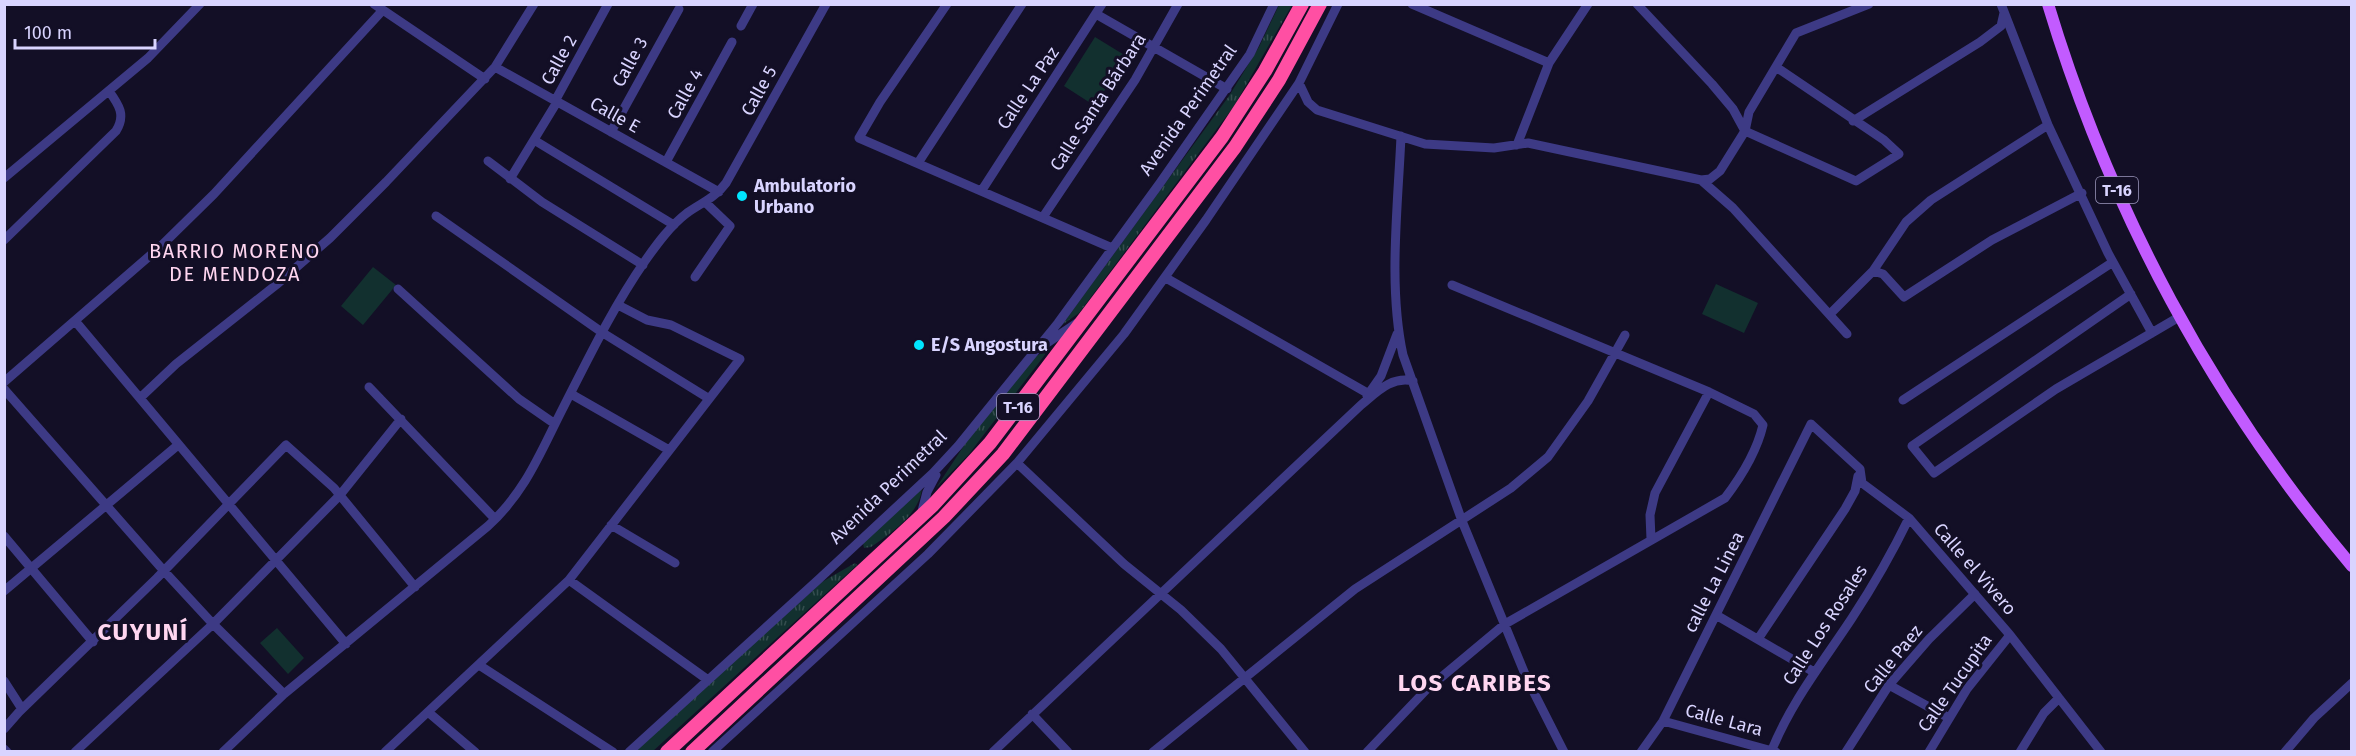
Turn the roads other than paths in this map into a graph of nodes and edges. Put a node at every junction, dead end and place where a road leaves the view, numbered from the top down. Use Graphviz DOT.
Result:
graph roads {
  1 [pos="200,4"];
  2 [pos="374,4"];
  3 [pos="534,4"];
  4 [pos="608,4"];
  5 [pos="753,4"];
  6 [pos="826,4"];
  7 [pos="947,4"];
  8 [pos="1022,4"];
  9 [pos="1102,4"];
  10 [pos="1178,4"];
  11 [pos="1274,4"];
  12 [pos="1302,4"];
  13 [pos="1320,4"];
  14 [pos="1338,4"];
  15 [pos="1412,4"];
  16 [pos="1588,4"];
  17 [pos="1637,4"];
  18 [pos="1869,4"];
  19 [pos="2048,4"];
  20 [pos="2003,8"];
  21 [pos="679,9"];
  22 [pos="1838,9"];
  23 [pos="382,11"];
  24 [pos="1096,14"];
  25 [pos="741,26"];
  26 [pos="732,42"];
  27 [pos="1154,47"];
  28 [pos="1549,63"];
  29 [pos="495,67"];
  30 [pos="1776,67"];
  31 [pos="485,79"];
  32 [pos="1299,83"];
  33 [pos="1227,89"];
  34 [pos="109,91"];
  35 [pos="556,101"];
  36 [pos="1853,121"];
  37 [pos="2048,124"];
  38 [pos="1745,131"];
  39 [pos="611,132"];
  40 [pos="1401,136"];
  41 [pos="534,140"];
  42 [pos="1517,145"];
  43 [pos="488,161"];
  44 [pos="666,162"];
  45 [pos="918,163"];
  46 [pos="4,178"];
  47 [pos="510,179"];
  48 [pos="1701,180"];
  49 [pos="981,190"];
  50 [pos="719,192"];
  51 [pos="2082,193"];
  52 [pos="705,202"];
  53 [pos="436,216"];
  54 [pos="1043,217"];
  55 [pos="674,225"];
  56 [pos="4,240"];
  57 [pos="1112,248"];
  58 [pos="2113,262"];
  59 [pos="643,265"];
  60 [pos="1873,271"];
  61 [pos="695,277"];
  62 [pos="1166,278"];
  63 [pos="1452,285"];
  64 [pos="398,289"];
  65 [pos="2131,294"];
  66 [pos="618,305"];
  67 [pos="1090,311"];
  68 [pos="1830,314"];
  69 [pos="2179,317"];
  70 [pos="76,322"];
  71 [pos="1398,331"];
  72 [pos="603,333"];
  73 [pos="2152,333"];
  74 [pos="1847,334"];
  75 [pos="1624,335"];
  76 [pos="1614,353"];
  77 [pos="1030,357"];
  78 [pos="1413,381"];
  79 [pos="4,382"];
  80 [pos="369,387"];
  81 [pos="4,389"];
  82 [pos="1709,392"];
  83 [pos="571,394"];
  84 [pos="1369,394"];
  85 [pos="140,398"];
  86 [pos="708,398"];
  87 [pos="1903,400"];
  88 [pos="1361,405"];
  89 [pos="401,419"];
  90 [pos="555,424"];
  91 [pos="1812,424"];
  92 [pos="178,445"];
  93 [pos="669,450"];
  94 [pos="944,462"];
  95 [pos="1017,463"];
  96 [pos="1860,469"];
  97 [pos="340,495"];
  98 [pos="228,503"];
  99 [pos="107,505"];
  100 [pos="921,516"];
  101 [pos="1909,518"];
  102 [pos="495,519"];
  103 [pos="1462,521"];
  104 [pos="611,525"];
  105 [pos="4,536"];
  106 [pos="1651,539"];
  107 [pos="276,560"];
  108 [pos="675,563"];
  109 [pos="2352,566"];
  110 [pos="32,568"];
  111 [pos="164,571"];
  112 [pos="569,580"];
  113 [pos="415,587"];
  114 [pos="4,591"];
  115 [pos="1159,594"];
  116 [pos="1975,594"];
  117 [pos="1716,615"];
  118 [pos="213,624"];
  119 [pos="1505,624"];
  120 [pos="2010,635"];
  121 [pos="1758,639"];
  122 [pos="93,642"];
  123 [pos="346,644"];
  124 [pos="479,665"];
  125 [pos="1814,672"];
  126 [pos="1245,677"];
  127 [pos="708,680"];
  128 [pos="4,681"];
  129 [pos="2352,683"];
  130 [pos="1889,685"];
  131 [pos="285,694"];
  132 [pos="2059,698"];
  133 [pos="22,709"];
  134 [pos="428,712"];
  135 [pos="1032,714"];
  136 [pos="1949,718"];
  137 [pos="1663,721"];
  138 [pos="4,729"];
  139 [pos="1773,751"];
  140 [pos="75,752"];
  141 [pos="223,752"];
  142 [pos="385,752"];
  143 [pos="475,752"];
  144 [pos="613,752"];
  145 [pos="629,752"];
  146 [pos="668,752"];
  147 [pos="692,752"];
  148 [pos="712,752"];
  149 [pos="993,752"];
  150 [pos="1068,752"];
  151 [pos="1153,752"];
  152 [pos="1305,752"];
  153 [pos="1367,752"];
  154 [pos="1564,752"];
  155 [pos="1641,752"];
  156 [pos="1846,752"];
  157 [pos="1929,752"];
  158 [pos="2020,752"];
  159 [pos="2101,752"];
  160 [pos="2285,752"];
  1 -- 34 [label="street"];
  2 -- 23 [label="street"];
  3 -- 29 [label="street"];
  4 -- 35 [label="street, Calle 2"];
  5 -- 25 [label="street"];
  6 -- 50 [label="street, Calle 5"];
  7 -- 45 [label="street"];
  8 -- 45 [label="street"];
  9 -- 24 [label="street, Calle La Paz"];
  10 -- 27 [label="street, Calle Santa Bárbara"];
  11 -- 33 [label="street, Avenida Perimetral"];
  12 -- 67 [label="highway, T-16"];
  13 -- 147 [label="highway, T-16"];
  14 -- 32 [label="street"];
  15 -- 28 [label="street"];
  16 -- 28 [label="street"];
  17 -- 38 [label="street"];
  18 -- 22 [label="street"];
  19 -- 69 [label="main road, T-16"];
  20 -- 36 [label="street"];
  20 -- 37 [label="street"];
  21 -- 39 [label="street, Calle 3"];
  22 -- 30 [label="street"];
  23 -- 31 [label="street"];
  23 -- 70 [label="street"];
  24 -- 27 [label="street"];
  24 -- 49 [label="street, Calle La Paz"];
  26 -- 44 [label="street, Calle 4"];
  27 -- 33 [label="street"];
  27 -- 54 [label="street, Calle Santa Bárbara"];
  28 -- 42 [label="street"];
  29 -- 31 [label="street"];
  29 -- 35 [label="street, Calle E"];
  30 -- 36 [label="street"];
  30 -- 38 [label="street"];
  31 -- 85 [label="street"];
  32 -- 40 [label="street"];
  32 -- 62 [label="street"];
  33 -- 57 [label="street, Avenida Perimetral"];
  34 -- 46 [label="street"];
  34 -- 56 [label="street"];
  35 -- 39 [label="street, Calle E"];
  35 -- 41 [label="street, Calle 2"];
  36 -- 38 [label="street"];
  37 -- 51 [label="street"];
  37 -- 60 [label="street"];
  38 -- 48 [label="street"];
  39 -- 44 [label="street, Calle E"];
  40 -- 42 [label="street"];
  40 -- 71 [label="street"];
  41 -- 47 [label="street, Calle 2"];
  41 -- 55 [label="street"];
  42 -- 48 [label="street"];
  43 -- 47 [label="street"];
  44 -- 50 [label="street, Calle E"];
  45 -- 49 [label="street"];
  47 -- 59 [label="street"];
  48 -- 68 [label="street"];
  49 -- 54 [label="street"];
  50 -- 52 [label="street"];
  51 -- 58 [label="street"];
  51 -- 60 [label="street"];
  52 -- 55 [label="street"];
  52 -- 61 [label="street"];
  53 -- 72 [label="street"];
  54 -- 57 [label="street"];
  55 -- 59 [label="street"];
  57 -- 77 [label="street, Avenida Perimetral"];
  58 -- 65 [label="street"];
  58 -- 87 [label="street"];
  59 -- 66 [label="street"];
  60 -- 68 [label="street"];
  62 -- 84 [label="street"];
  62 -- 95 [label="street"];
  63 -- 76 [label="street"];
  64 -- 90 [label="street"];
  65 -- 73 [label="street"];
  65 -- 73 [label="street"];
  66 -- 72 [label="street"];
  66 -- 86 [label="street"];
  67 -- 77 [label="street"];
  67 -- 100 [label="highway, T-16"];
  68 -- 74 [label="street"];
  69 -- 73 [label="street"];
  69 -- 109 [label="main road, T-16"];
  70 -- 79 [label="street"];
  70 -- 85 [label="street"];
  71 -- 78 [label="street"];
  71 -- 84 [label="street"];
  72 -- 83 [label="street"];
  72 -- 86 [label="street"];
  75 -- 76 [label="street"];
  76 -- 82 [label="street"];
  76 -- 103 [label="street"];
  77 -- 94 [label="street, Avenida Perimetral"];
  78 -- 88 [label="street"];
  78 -- 103 [label="street"];
  80 -- 89 [label="street"];
  81 -- 99 [label="street"];
  82 -- 106 [label="street"];
  82 -- 106 [label="street"];
  83 -- 90 [label="street"];
  83 -- 93 [label="street"];
  84 -- 88 [label="street"];
  85 -- 92 [label="street"];
  86 -- 93 [label="street"];
  88 -- 115 [label="street"];
  89 -- 97 [label="street"];
  89 -- 102 [label="street"];
  90 -- 102 [label="street"];
  91 -- 96 [label="street, Calle el Vivero"];
  91 -- 117 [label="street, calle La Linea"];
  92 -- 98 [label="street"];
  92 -- 99 [label="street"];
  93 -- 104 [label="street"];
  94 -- 100 [label="street"];
  94 -- 127 [label="street, Avenida Perimetral"];
  95 -- 115 [label="street"];
  95 -- 148 [label="street"];
  96 -- 101 [label="street, Calle el Vivero"];
  96 -- 121 [label="street"];
  97 -- 98 [label="street"];
  97 -- 107 [label="street"];
  97 -- 113 [label="street"];
  98 -- 107 [label="street"];
  98 -- 111 [label="street"];
  99 -- 110 [label="street"];
  99 -- 111 [label="street"];
  100 -- 146 [label="highway, T-16"];
  101 -- 116 [label="street, Calle el Vivero"];
  101 -- 125 [label="street, Calle Los Rosales"];
  102 -- 113 [label="street"];
  103 -- 119 [label="street"];
  103 -- 126 [label="street"];
  104 -- 108 [label="street"];
  104 -- 112 [label="street"];
  105 -- 110 [label="street"];
  106 -- 119 [label="street"];
  107 -- 118 [label="street"];
  107 -- 123 [label="street"];
  110 -- 114 [label="street"];
  110 -- 122 [label="street"];
  111 -- 118 [label="street"];
  111 -- 122 [label="street"];
  112 -- 124 [label="street"];
  112 -- 127 [label="street"];
  113 -- 123 [label="street"];
  115 -- 126 [label="street"];
  115 -- 135 [label="street"];
  116 -- 120 [label="street, Calle el Vivero"];
  116 -- 130 [label="street, Calle Paez"];
  117 -- 121 [label="street"];
  117 -- 137 [label="street, calle La Linea"];
  118 -- 131 [label="street"];
  118 -- 140 [label="street"];
  119 -- 153 [label="street"];
  119 -- 154 [label="street"];
  120 -- 132 [label="street, Calle el Vivero"];
  120 -- 136 [label="street, Calle Tucupita"];
  121 -- 125 [label="street"];
  122 -- 133 [label="street"];
  123 -- 131 [label="street"];
  124 -- 134 [label="street"];
  124 -- 144 [label="street"];
  125 -- 139 [label="street, Calle Los Rosales"];
  126 -- 151 [label="street"];
  126 -- 152 [label="street"];
  127 -- 145 [label="street, Avenida Perimetral"];
  128 -- 133 [label="street"];
  129 -- 160 [label="street"];
  130 -- 136 [label="street"];
  130 -- 156 [label="street, Calle Paez"];
  131 -- 141 [label="street"];
  132 -- 158 [label="street"];
  132 -- 159 [label="street, Calle el Vivero"];
  133 -- 138 [label="street"];
  134 -- 142 [label="street"];
  134 -- 143 [label="street"];
  135 -- 149 [label="street"];
  135 -- 150 [label="street"];
  136 -- 157 [label="street, Calle Tucupita"];
  137 -- 139 [label="street, Calle Lara"];
  137 -- 155 [label="street, calle La Linea"];
}
